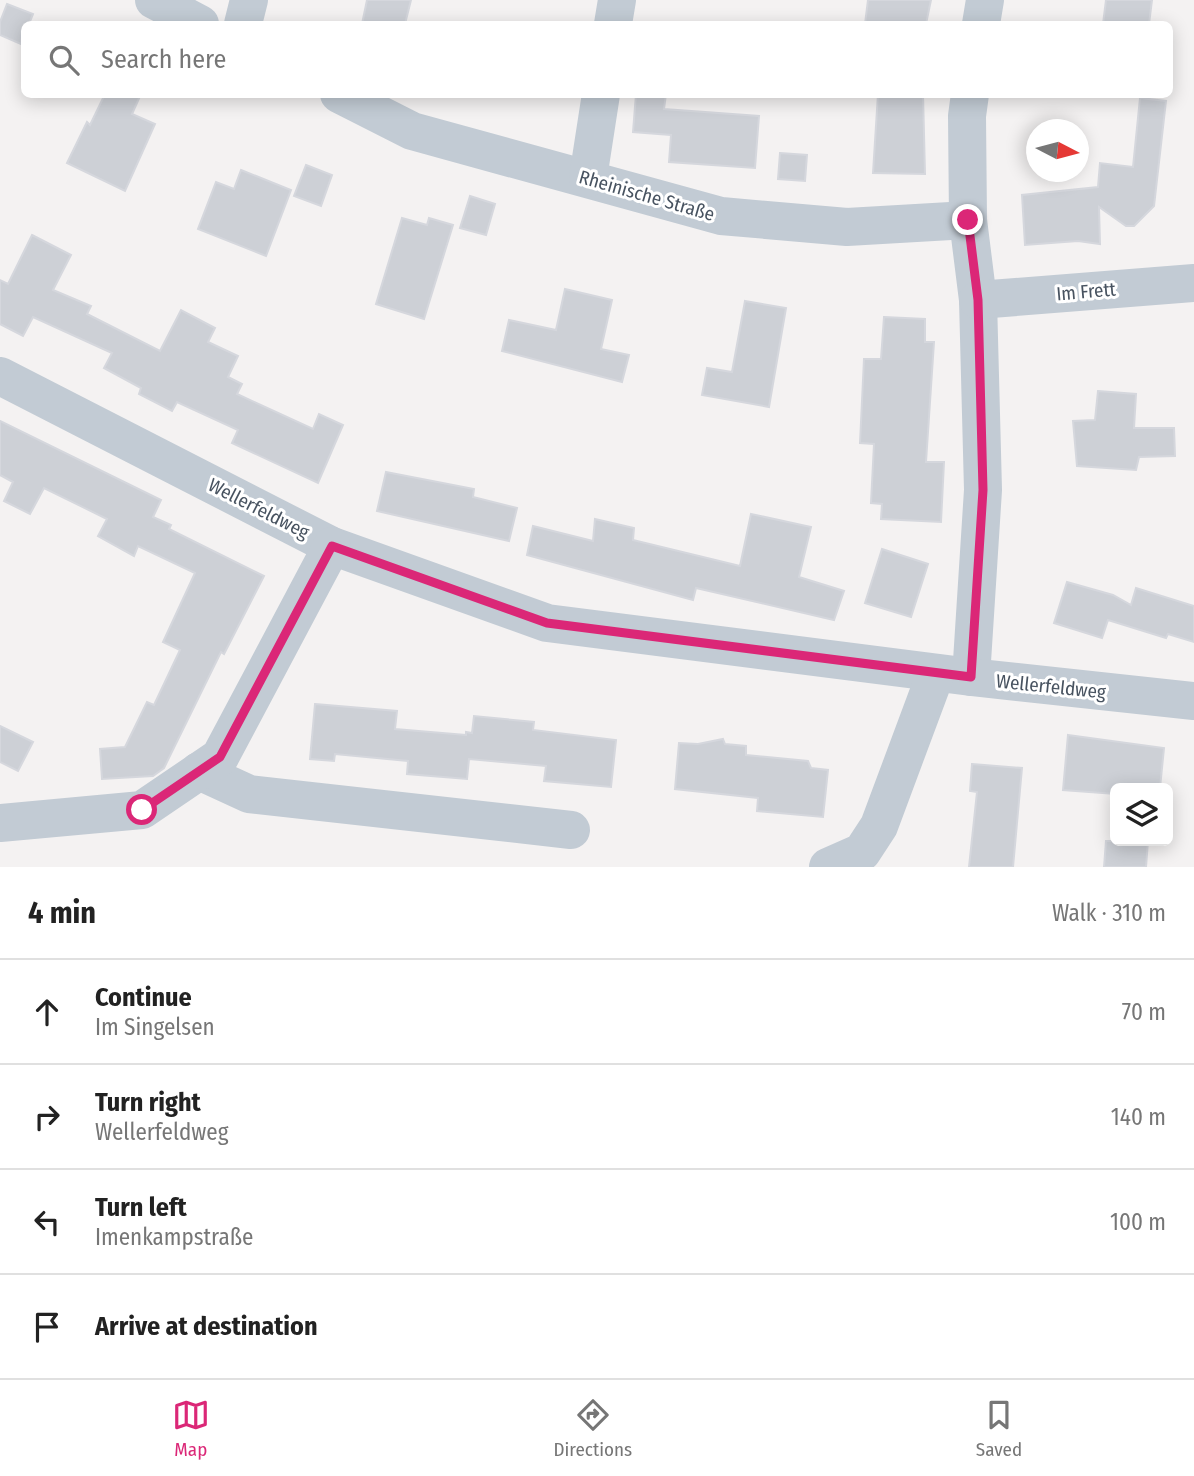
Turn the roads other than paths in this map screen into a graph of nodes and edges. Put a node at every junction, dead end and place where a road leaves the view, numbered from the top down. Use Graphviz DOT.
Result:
graph roads {
  1 [pos="154,0"];
  2 [pos="249,0"];
  3 [pos="617,0"];
  4 [pos="985,0"];
  5 [pos="194,21"];
  6 [pos="244,21"];
  7 [pos="614,21"];
  8 [pos="982,21"];
  9 [pos="347,98"];
  10 [pos="600,98"];
  11 [pos="969,98"];
  12 [pos="588,178"];
  13 [pos="968,220"];
  14 [pos="1194,284"];
  15 [pos="978,300"];
  16 [pos="0,376"];
  17 [pos="332,546"];
  18 [pos="953,675"];
  19 [pos="1194,701"];
  20 [pos="199,771"];
  21 [pos="0,823"];
  22 [pos="571,830"];
  23 [pos="828,867"];
  1 -- 5 [label="street"];
  2 -- 6 [label="street"];
  3 -- 7 [label="street"];
  4 -- 8 [label="street"];
  9 -- 12 [label="street, Rheinische Straße"];
  10 -- 12 [label="street"];
  11 -- 13 [label="street"];
  12 -- 13 [label="street, Rheinische Straße"];
  13 -- 15 [label="street"];
  14 -- 15 [label="street, Im Frett"];
  15 -- 18 [label="street"];
  16 -- 17 [label="street, Wellerfeldweg"];
  17 -- 18 [label="street, Wellerfeldweg"];
  17 -- 20 [label="street"];
  18 -- 19 [label="street, Wellerfeldweg"];
  18 -- 23 [label="street"];
  20 -- 21 [label="street"];
  20 -- 22 [label="street"];
}
